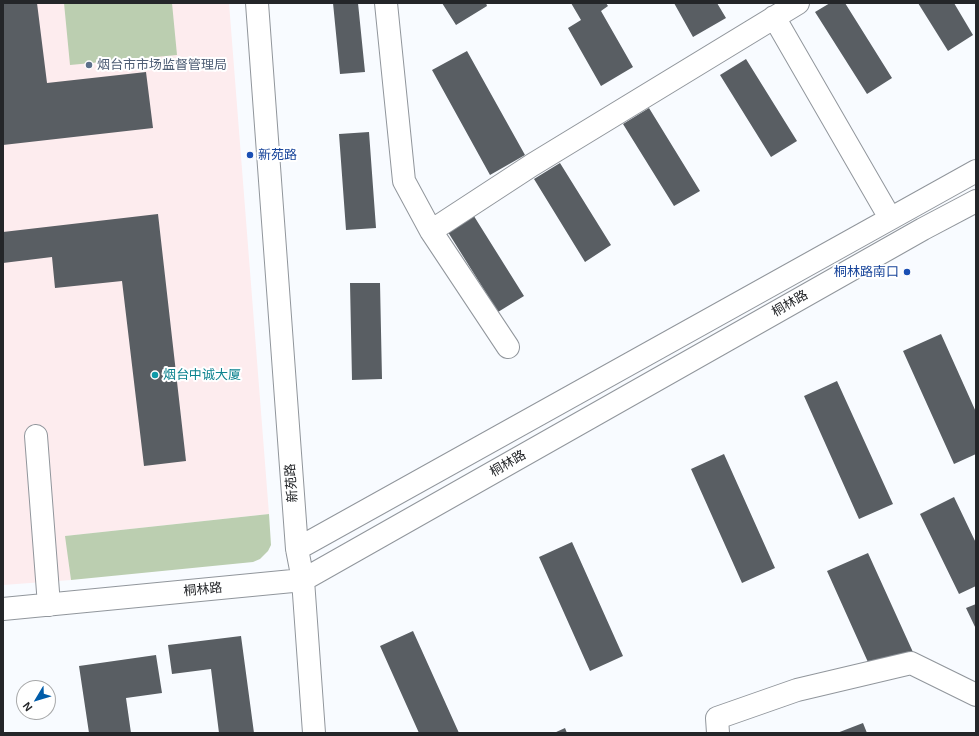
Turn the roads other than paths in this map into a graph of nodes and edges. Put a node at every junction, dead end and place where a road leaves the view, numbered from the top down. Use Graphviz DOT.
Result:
graph roads {
  1 [pos="257,3"];
  2 [pos="386,3"];
  3 [pos="798,3"];
  4 [pos="774,17"];
  5 [pos="976,171"];
  6 [pos="976,201"];
  7 [pos="890,218"];
  8 [pos="431,231"];
  9 [pos="508,347"];
  10 [pos="36,436"];
  11 [pos="297,549"];
  12 [pos="303,580"];
  13 [pos="49,605"];
  14 [pos="3,609"];
  15 [pos="976,695"];
  16 [pos="314,733"];
  17 [pos="718,733"];
  1 -- 11 [label="street, 新苑路"];
  2 -- 8 [label="street"];
  3 -- 4 [label="street"];
  4 -- 7 [label="street"];
  4 -- 8 [label="street"];
  5 -- 7 [label="street, 桐林路"];
  6 -- 12 [label="street, 桐林路"];
  7 -- 11 [label="street, 桐林路"];
  8 -- 9 [label="street"];
  10 -- 13 [label="street"];
  11 -- 12 [label="street, 新苑路"];
  12 -- 13 [label="street, 桐林路"];
  12 -- 16 [label="street, 新苑路"];
  13 -- 14 [label="street, 桐林路"];
  15 -- 17 [label="street"];
}
